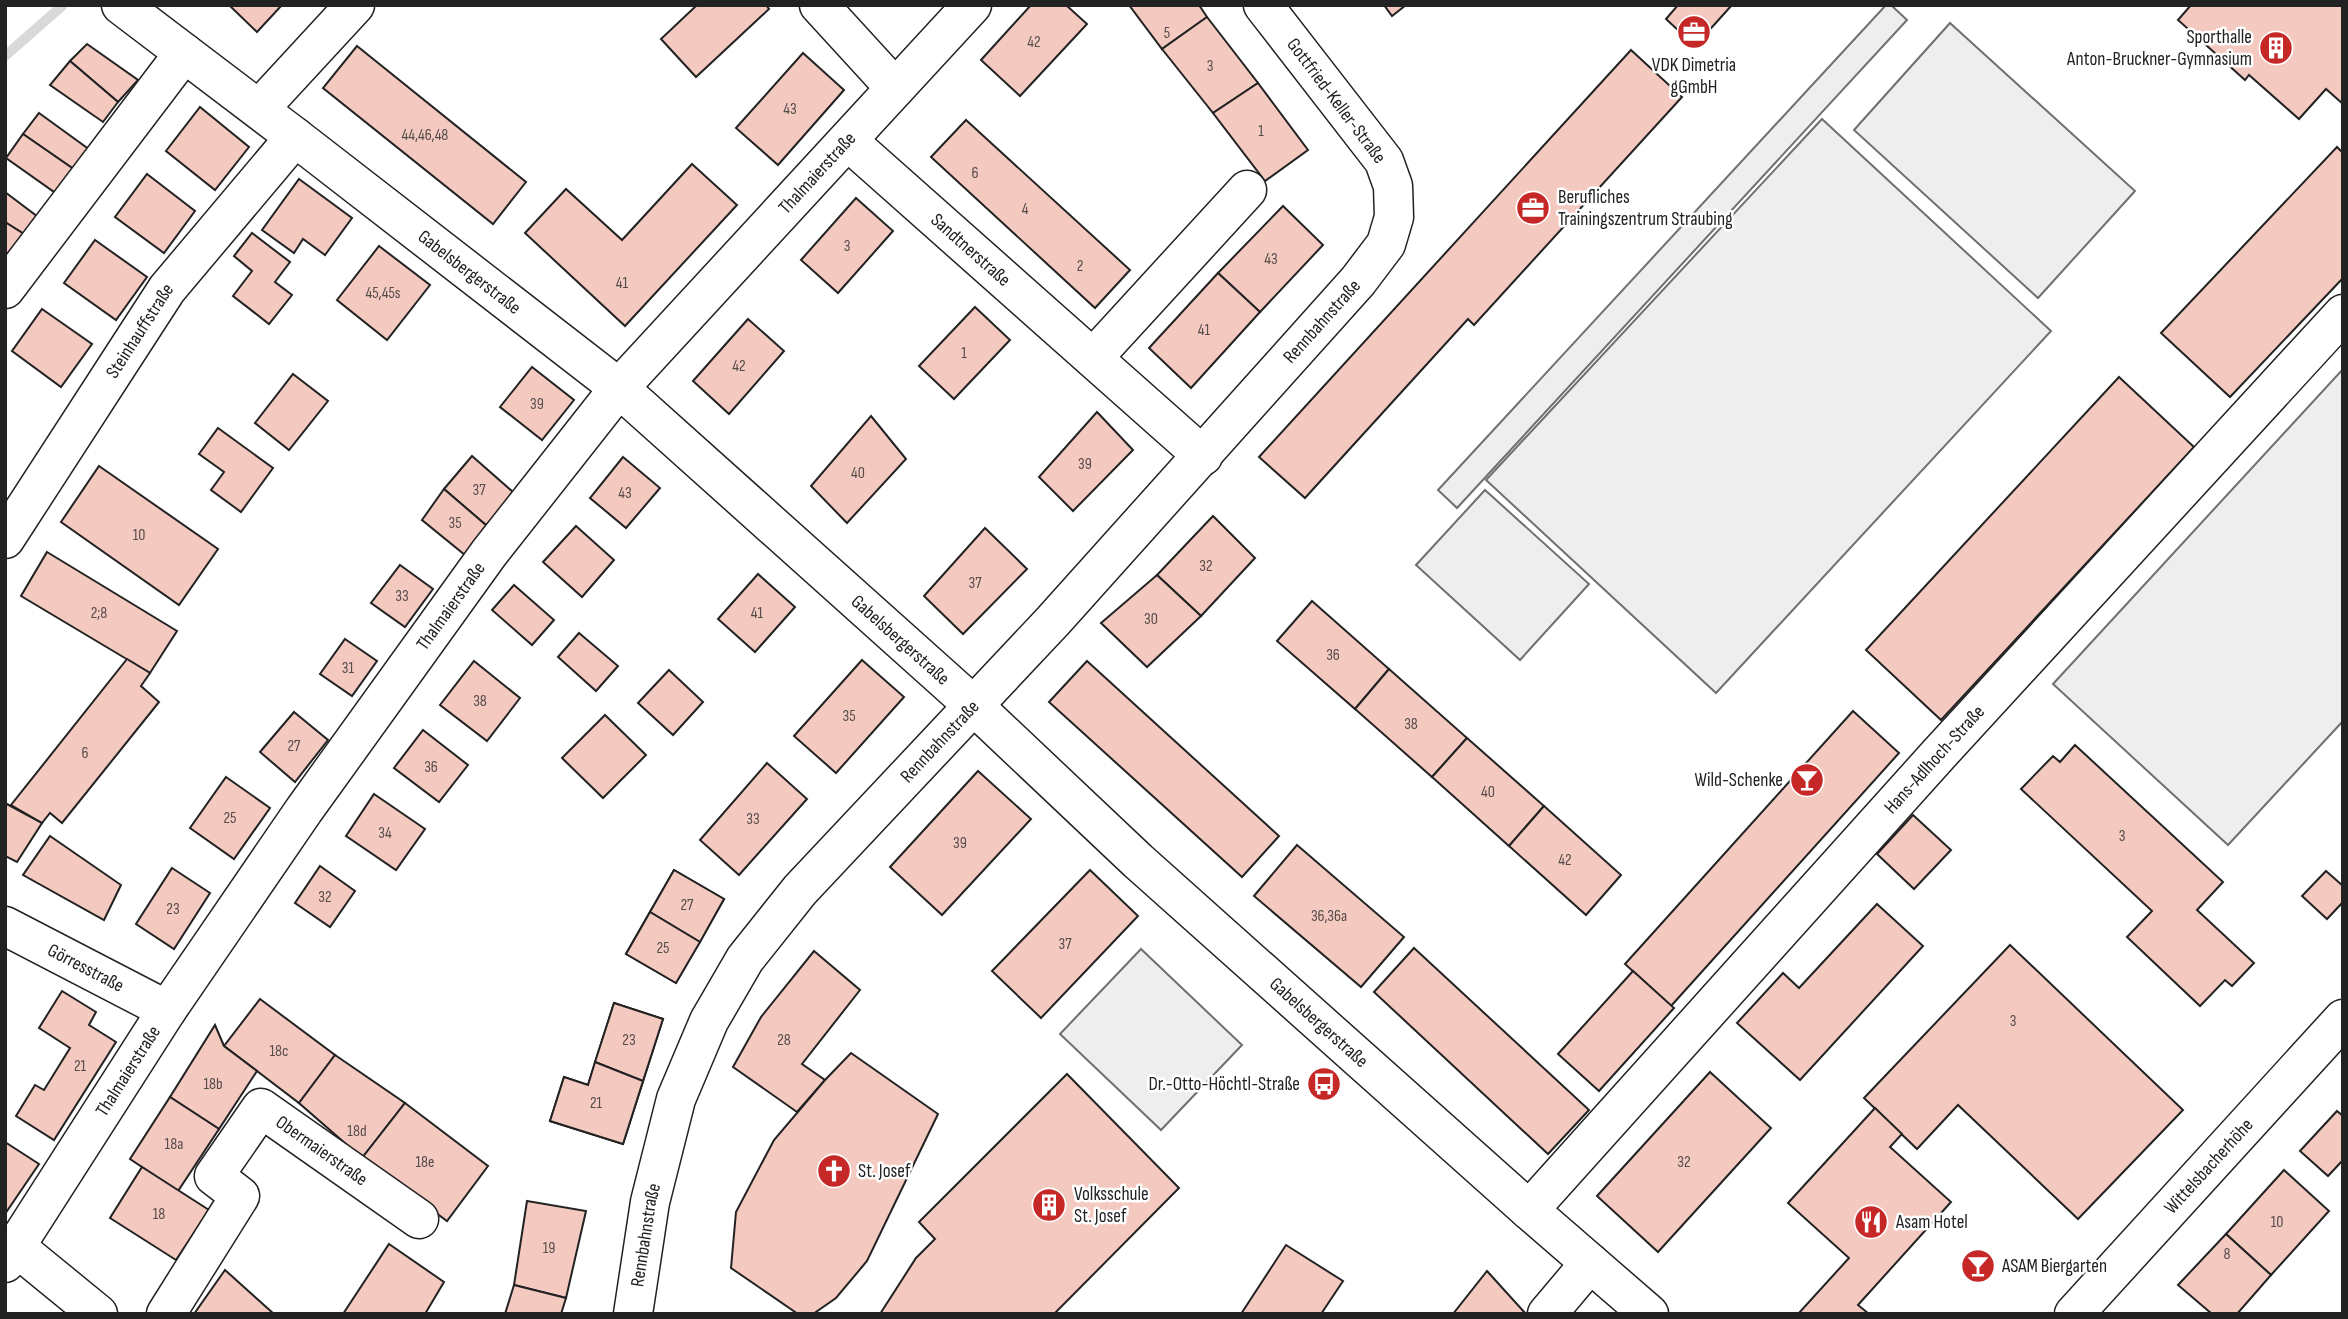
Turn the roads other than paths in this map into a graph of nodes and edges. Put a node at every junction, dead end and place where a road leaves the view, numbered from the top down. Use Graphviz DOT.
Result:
graph roads {
  1 [pos="121,5"];
  2 [pos="355,5"];
  3 [pos="819,5"];
  4 [pos="972,5"];
  5 [pos="1263,5"];
  6 [pos="184,53"];
  7 [pos="895,88"];
  8 [pos="259,109"];
  9 [pos="295,137"];
  10 [pos="848,141"];
  11 [pos="1248,190"];
  12 [pos="1386,244"];
  13 [pos="5,289"];
  14 [pos="2343,314"];
  15 [pos="1093,359"];
  16 [pos="619,388"];
  17 [pos="1203,456"];
  18 [pos="5,539"];
  19 [pos="974,706"];
  20 [pos="5,926"];
  21 [pos="167,1010"];
  22 [pos="2343,1019"];
  23 [pos="1529,1210"];
  24 [pos="419,1219"];
  25 [pos="11,1255"];
  26 [pos="1590,1263"];
  27 [pos="98,1314"];
  28 [pos="166,1314"];
  29 [pos="633,1314"];
  30 [pos="1547,1314"];
  31 [pos="1649,1314"];
  32 [pos="2074,1314"];
  1 -- 6 [label="street, Gabelsbergerstraße"];
  2 -- 8 [label="street"];
  3 -- 7 [label="street"];
  4 -- 7 [label="street, Thalmaierstraße"];
  5 -- 12 [label="street, Gottfried-Keller-Straße"];
  6 -- 8 [label="street, Gabelsbergerstraße"];
  6 -- 13 [label="street"];
  7 -- 10 [label="street, Thalmaierstraße"];
  8 -- 9 [label="street, Gabelsbergerstraße"];
  9 -- 16 [label="street, Gabelsbergerstraße"];
  9 -- 18 [label="street, Steinhauffstraße"];
  10 -- 15 [label="street, Sandtnerstraße"];
  10 -- 16 [label="street, Thalmaierstraße"];
  11 -- 15 [label="street"];
  12 -- 17 [label="street, Rennbahnstraße"];
  14 -- 23 [label="street, Hans-Adlhoch-Straße"];
  15 -- 17 [label="street, Sandtnerstraße"];
  16 -- 19 [label="street, Gabelsbergerstraße"];
  16 -- 21 [label="street, Thalmaierstraße"];
  17 -- 19 [label="street, Rennbahnstraße"];
  19 -- 23 [label="street, Gabelsbergerstraße"];
  19 -- 29 [label="street, Rennbahnstraße"];
  20 -- 21 [label="street, Görresstraße"];
  21 -- 25 [label="street, Thalmaierstraße"];
  22 -- 32 [label="street, Wittelsbacherhöhe"];
  23 -- 26 [label="street, Gabelsbergerstraße"];
  24 -- 28 [label="street, Obermaierstraße"];
  25 -- 27 [label="street"];
  26 -- 30 [label="street"];
  26 -- 31 [label="street, Gabelsbergerstraße"];
}
